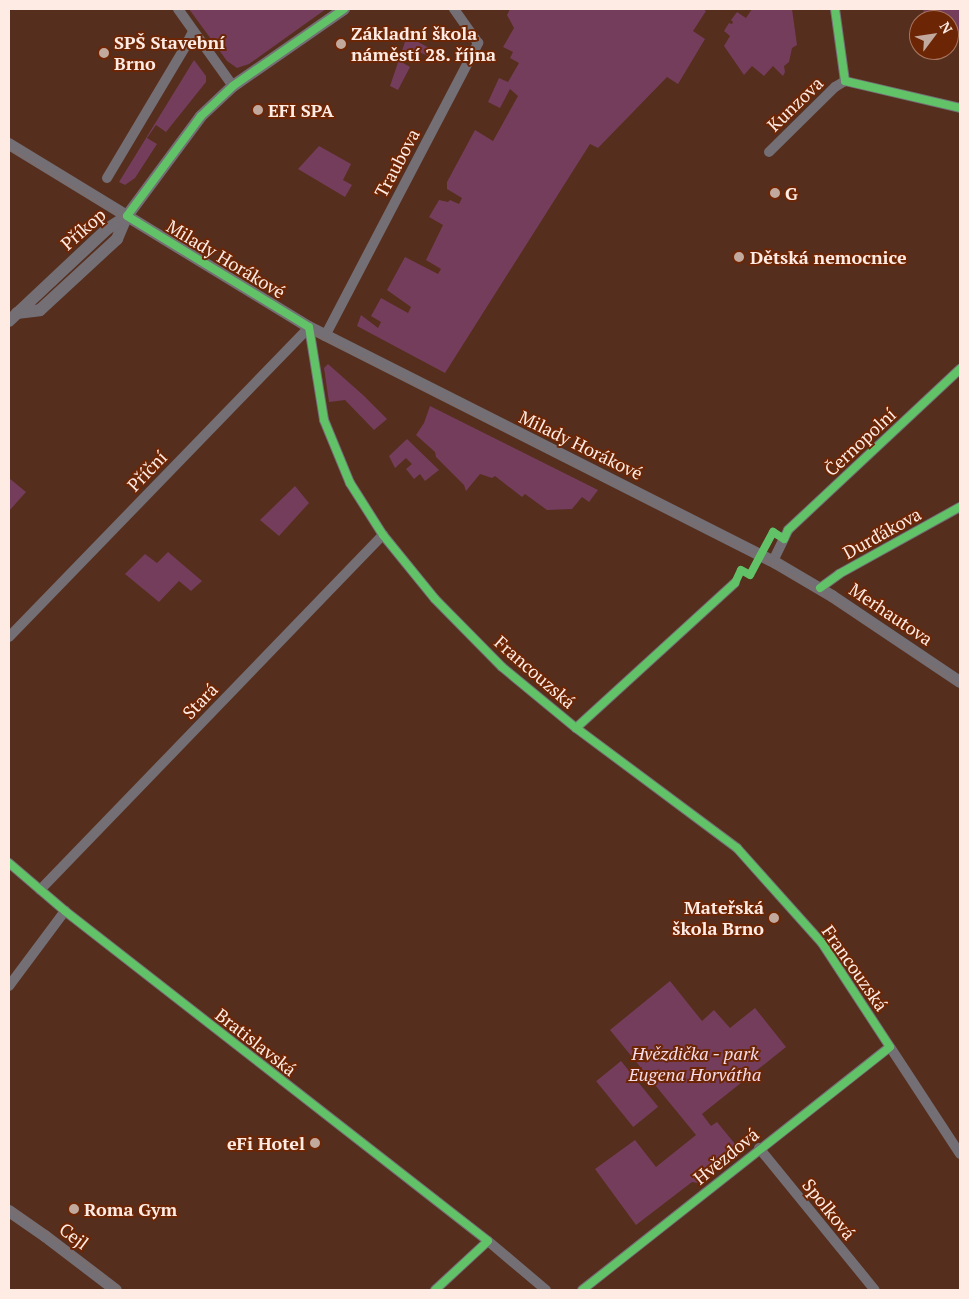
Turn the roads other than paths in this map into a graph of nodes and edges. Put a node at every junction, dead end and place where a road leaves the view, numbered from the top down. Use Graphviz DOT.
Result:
graph roads {
  1 [pos="178,9"];
  2 [pos="344,9"];
  3 [pos="454,9"];
  4 [pos="835,9"];
  5 [pos="193,30"];
  6 [pos="845,82"];
  7 [pos="233,86"];
  8 [pos="960,108"];
  9 [pos="9,144"];
  10 [pos="769,152"];
  11 [pos="107,178"];
  12 [pos="127,216"];
  13 [pos="13,317"];
  14 [pos="309,327"];
  15 [pos="325,336"];
  16 [pos="960,369"];
  17 [pos="960,507"];
  18 [pos="383,535"];
  19 [pos="775,562"];
  20 [pos="735,583"];
  21 [pos="820,588"];
  22 [pos="9,637"];
  23 [pos="960,682"];
  24 [pos="576,728"];
  25 [pos="9,864"];
  26 [pos="40,890"];
  27 [pos="66,912"];
  28 [pos="9,986"];
  29 [pos="890,1047"];
  30 [pos="759,1148"];
  31 [pos="960,1154"];
  32 [pos="9,1211"];
  33 [pos="488,1241"];
  34 [pos="116,1290"];
  35 [pos="435,1290"];
  36 [pos="546,1290"];
  37 [pos="582,1290"];
  38 [pos="875,1290"];
  1 -- 5 [label="street"];
  2 -- 7 [label="street"];
  3 -- 15 [label="street, Traubova"];
  4 -- 6 [label="street"];
  5 -- 7 [label="street"];
  5 -- 11 [label="street"];
  6 -- 8 [label="street"];
  6 -- 10 [label="street, Kunzova"];
  7 -- 12 [label="street"];
  9 -- 12 [label="street, Milady Horákové"];
  12 -- 13 [label="street, Příkop"];
  12 -- 14 [label="street, Milady Horákové"];
  14 -- 15 [label="street, Milady Horákové"];
  14 -- 18 [label="street, Francouzská"];
  14 -- 22 [label="street, Příční"];
  15 -- 19 [label="street, Milady Horákové"];
  16 -- 19 [label="street, Černopolní"];
  17 -- 21 [label="street, Durďákova"];
  18 -- 24 [label="street, Francouzská"];
  18 -- 26 [label="street, Stará"];
  19 -- 21 [label="street, Merhautova"];
  20 -- 24 [label="street"];
  21 -- 23 [label="street, Merhautova"];
  24 -- 29 [label="street, Francouzská"];
  25 -- 26 [label="street, Bratislavská"];
  26 -- 27 [label="street, Bratislavská"];
  27 -- 28 [label="street"];
  27 -- 33 [label="street, Bratislavská"];
  29 -- 30 [label="street, Hvězdová"];
  29 -- 31 [label="street, Francouzská"];
  30 -- 37 [label="street, Hvězdová"];
  30 -- 38 [label="street, Spolková"];
  32 -- 34 [label="street, Cejl"];
  33 -- 35 [label="street"];
  33 -- 36 [label="street, Bratislavská"];
}
